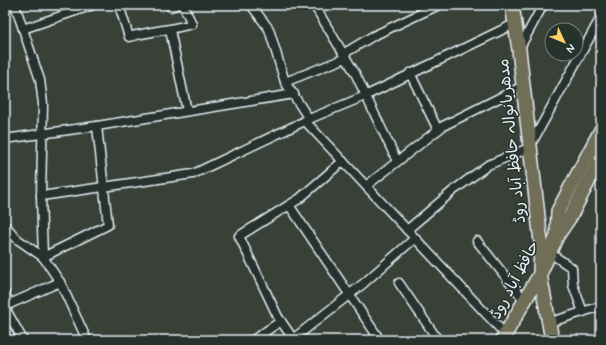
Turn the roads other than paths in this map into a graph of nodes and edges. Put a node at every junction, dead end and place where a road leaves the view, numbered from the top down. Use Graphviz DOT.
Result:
graph roads {
  1 [pos="15,5"];
  2 [pos="93,5"];
  3 [pos="119,5"];
  4 [pos="183,5"];
  5 [pos="252,5"];
  6 [pos="439,5"];
  7 [pos="512,5"];
  8 [pos="543,5"];
  9 [pos="318,6"];
  10 [pos="601,17"];
  11 [pos="514,24"];
  12 [pos="24,29"];
  13 [pos="170,30"];
  14 [pos="519,50"];
  15 [pos="344,56"];
  16 [pos="410,73"];
  17 [pos="285,82"];
  18 [pos="523,86"];
  19 [pos="294,94"];
  20 [pos="365,96"];
  21 [pos="187,111"];
  22 [pos="307,120"];
  23 [pos="97,126"];
  24 [pos="438,130"];
  25 [pos="601,130"];
  26 [pos="43,134"];
  27 [pos="5,138"];
  28 [pos="529,148"];
  29 [pos="601,157"];
  30 [pos="398,161"];
  31 [pos="343,162"];
  32 [pos="105,186"];
  33 [pos="366,186"];
  34 [pos="41,196"];
  35 [pos="289,205"];
  36 [pos="5,225"];
  37 [pos="407,230"];
  38 [pos="558,236"];
  39 [pos="415,238"];
  40 [pos="477,241"];
  41 [pos="550,253"];
  42 [pos="43,258"];
  43 [pos="540,274"];
  44 [pos="60,282"];
  45 [pos="399,283"];
  46 [pos="5,294"];
  47 [pos="349,296"];
  48 [pos="525,301"];
  49 [pos="7,306"];
  50 [pos="601,306"];
  51 [pos="583,312"];
  52 [pos="280,321"];
  53 [pos="548,323"];
  54 [pos="504,337"];
  55 [pos="294,339"];
  56 [pos="23,340"];
  57 [pos="87,340"];
  58 [pos="253,340"];
  59 [pos="380,340"];
  60 [pos="438,340"];
  61 [pos="552,340"];
  1 -- 12 [label="street"];
  2 -- 12 [label="street"];
  3 -- 13 [label="street"];
  4 -- 13 [label="street"];
  5 -- 17 [label="street"];
  6 -- 15 [label="street"];
  7 -- 11 [label="main road, مدھریانوالہ حافظ آباد روڈ"];
  8 -- 14 [label="street"];
  9 -- 15 [label="street"];
  10 -- 28 [label="street"];
  11 -- 14 [label="main road, مدھریانوالہ حافظ آباد روڈ"];
  11 -- 16 [label="street"];
  12 -- 26 [label="street"];
  13 -- 21 [label="street"];
  14 -- 18 [label="main road, مدھریانوالہ حافظ آباد روڈ"];
  15 -- 17 [label="street"];
  15 -- 20 [label="street"];
  16 -- 20 [label="street"];
  16 -- 24 [label="street"];
  17 -- 19 [label="street"];
  18 -- 24 [label="street"];
  18 -- 28 [label="main road, مدھریانوالہ حافظ آباد روڈ"];
  19 -- 21 [label="street"];
  19 -- 22 [label="street"];
  20 -- 22 [label="street"];
  20 -- 30 [label="street"];
  21 -- 23 [label="street"];
  22 -- 31 [label="street"];
  22 -- 32 [label="street"];
  23 -- 26 [label="street"];
  23 -- 32 [label="street"];
  24 -- 30 [label="street"];
  25 -- 38 [label="main road"];
  26 -- 27 [label="street"];
  26 -- 34 [label="street"];
  28 -- 37 [label="street"];
  28 -- 43 [label="main road, مدھریانوالہ حافظ آباد روڈ"];
  29 -- 38 [label="main road, حافظ آباد روڈ"];
  30 -- 33 [label="street"];
  31 -- 33 [label="street"];
  31 -- 35 [label="street"];
  32 -- 34 [label="street"];
  32 -- 42 [label="street"];
  33 -- 37 [label="street"];
  34 -- 42 [label="street"];
  35 -- 47 [label="street"];
  35 -- 52 [label="street"];
  36 -- 42 [label="street"];
  37 -- 39 [label="street"];
  38 -- 41 [label="main road, حافظ آباد روڈ"];
  39 -- 47 [label="street"];
  39 -- 54 [label="street"];
  40 -- 48 [label="street"];
  41 -- 43 [label="main road, حافظ آباد روڈ"];
  41 -- 51 [label="street"];
  42 -- 44 [label="street"];
  43 -- 48 [label="main road, حافظ آباد روڈ"];
  43 -- 53 [label="main road, مدھریانوالہ حافظ آباد روڈ"];
  44 -- 49 [label="street"];
  44 -- 57 [label="street"];
  45 -- 60 [label="street"];
  46 -- 49 [label="street"];
  47 -- 55 [label="street"];
  47 -- 59 [label="street"];
  48 -- 54 [label="main road, حافظ آباد روڈ"];
  49 -- 56 [label="street"];
  50 -- 51 [label="street"];
  51 -- 53 [label="street"];
  52 -- 55 [label="street"];
  52 -- 58 [label="street"];
  53 -- 61 [label="main road, مدھریانوالہ حافظ آباد روڈ"];
}
